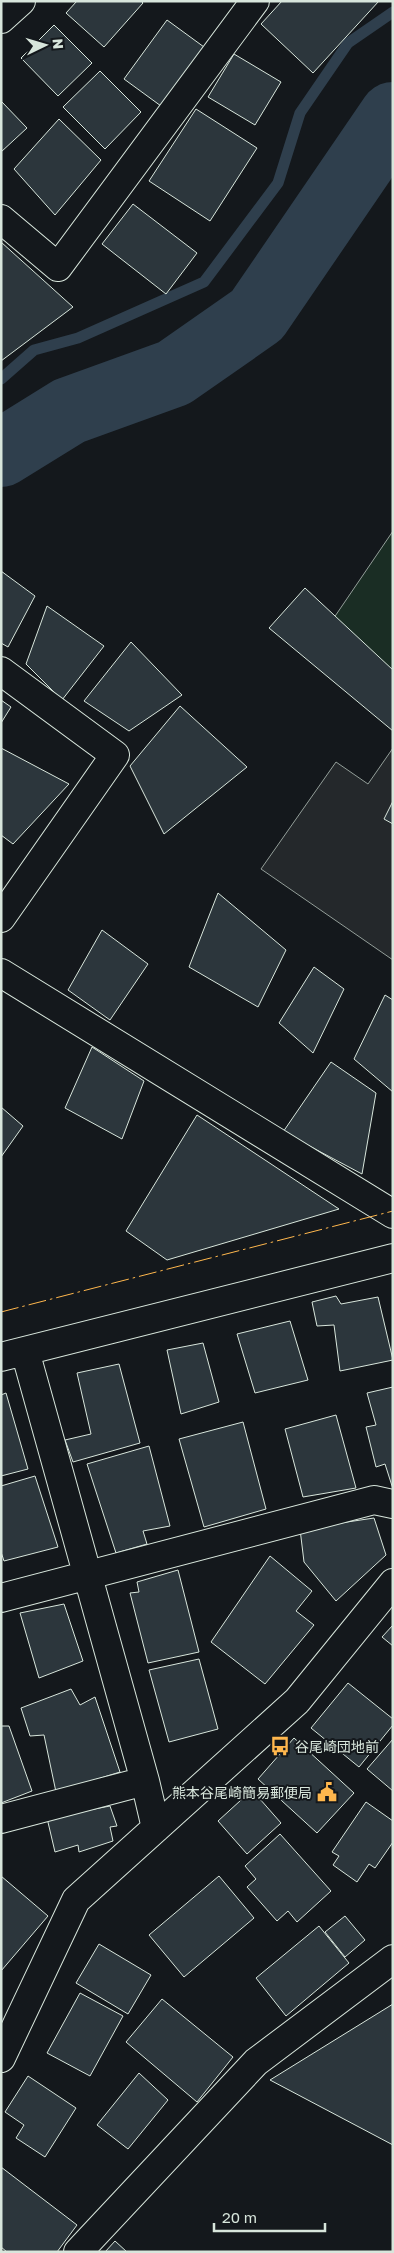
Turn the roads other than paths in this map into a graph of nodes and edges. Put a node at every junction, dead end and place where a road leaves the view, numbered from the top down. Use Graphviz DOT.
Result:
graph roads {
  1 [pos="20,1"];
  2 [pos="254,1"];
  3 [pos="1,19"];
  4 [pos="1,219"];
  5 [pos="1,671"];
  6 [pos="1,918"];
  7 [pos="1,973"];
  8 [pos="393,1214"];
  9 [pos="393,1258"];
  10 [pos="13,1354"];
  11 [pos="393,1504"];
  12 [pos="86,1576"];
  13 [pos="393,1583"];
  14 [pos="1,1598"];
  15 [pos="145,1781"];
  16 [pos="1,1819"];
  17 [pos="156,1828"];
  18 [pos="393,1959"];
  19 [pos="1,2058"];
  20 [pos="78,2252"];
  1 -- 3 [label="street"];
  2 -- 4 [label="street"];
  5 -- 6 [label="street"];
  7 -- 8 [label="street"];
  9 -- 10 [label="street"];
  10 -- 12 [label="street"];
  11 -- 12 [label="street"];
  12 -- 14 [label="street"];
  12 -- 15 [label="street"];
  13 -- 17 [label="street"];
  15 -- 16 [label="street"];
  15 -- 17 [label="street"];
  17 -- 19 [label="street"];
  18 -- 20 [label="street"];
}
